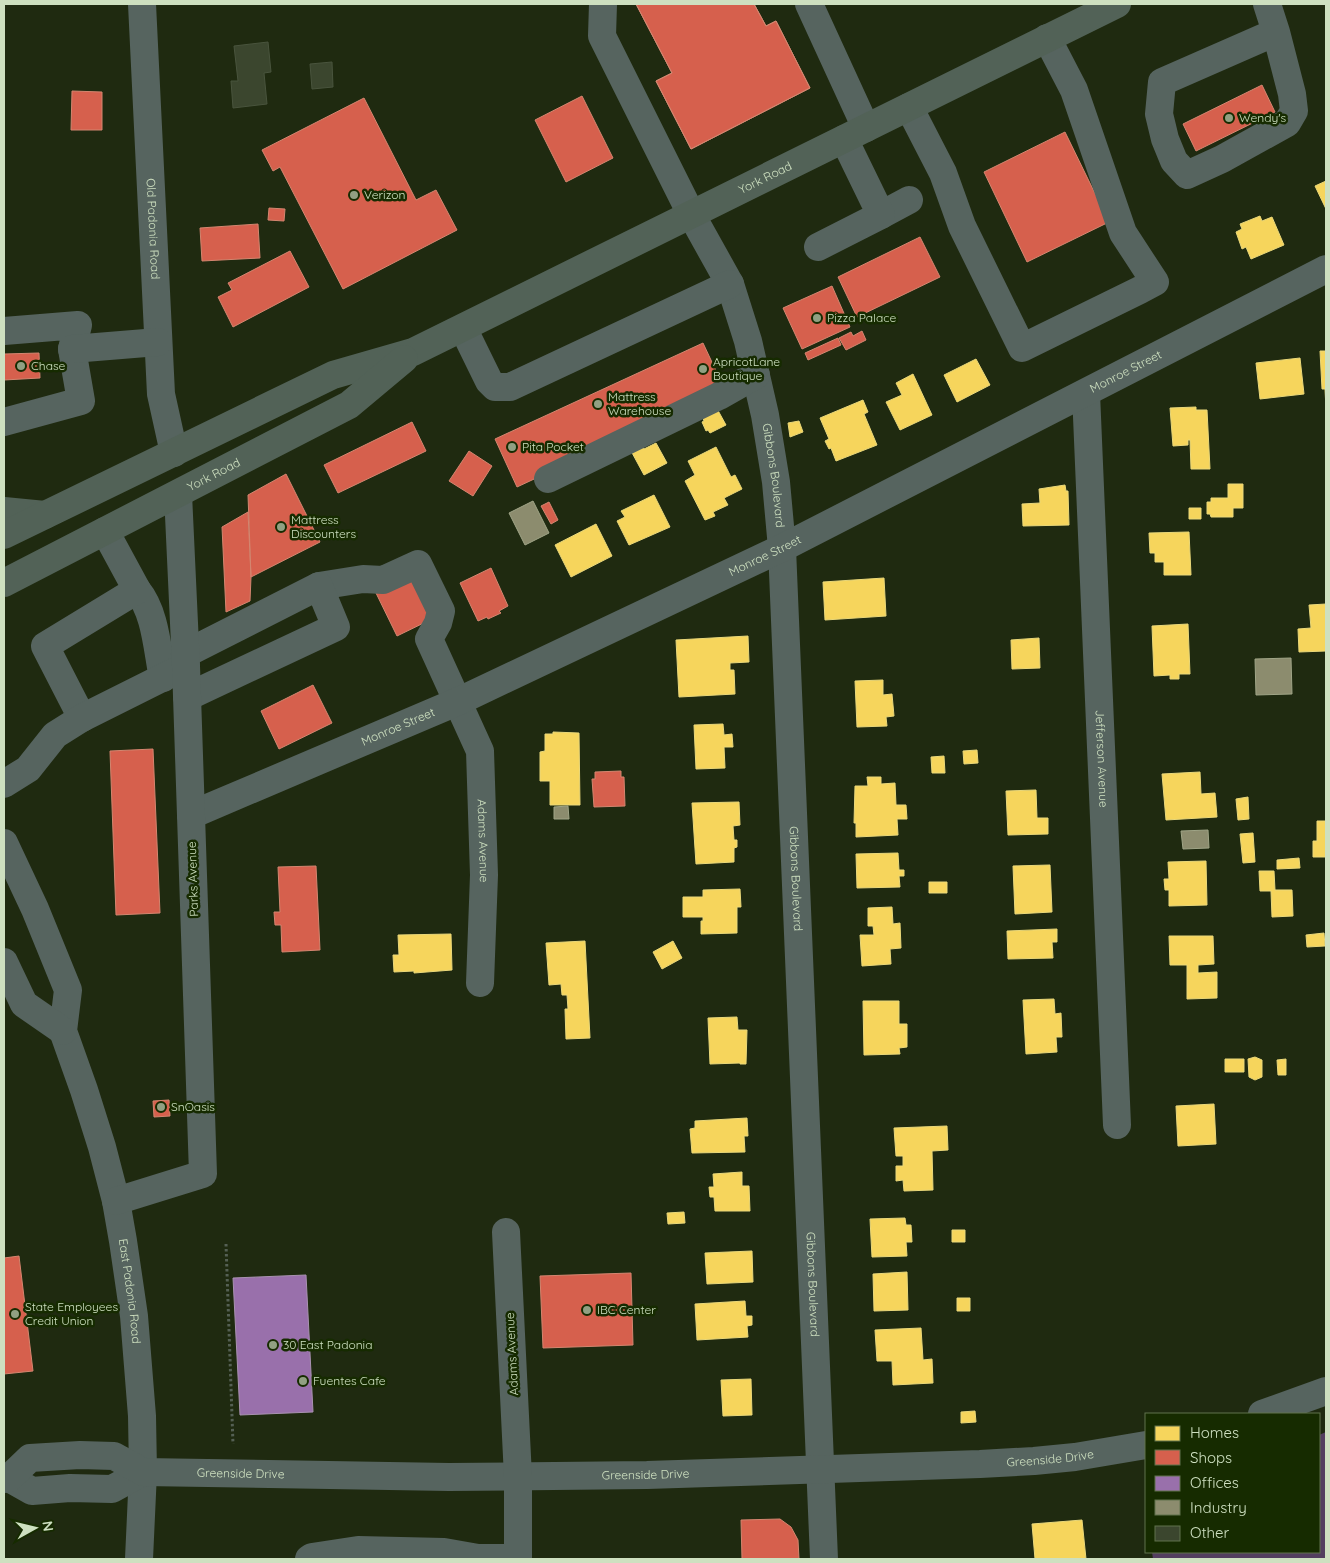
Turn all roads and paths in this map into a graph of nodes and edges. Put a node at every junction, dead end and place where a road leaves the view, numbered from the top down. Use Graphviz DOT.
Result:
graph roads {
  1 [pos="142,4"];
  2 [pos="602,4"];
  3 [pos="809,4"];
  4 [pos="1117,4"];
  5 [pos="1267,4"];
  6 [pos="1276,32"];
  7 [pos="1047,38"];
  8 [pos="909,107"];
  9 [pos="855,133"];
  10 [pos="909,200"];
  11 [pos="692,214"];
  12 [pos="881,215"];
  13 [pos="818,247"];
  14 [pos="1326,269"];
  15 [pos="730,284"];
  16 [pos="462,328"];
  17 [pos="4,331"];
  18 [pos="158,342"];
  19 [pos="72,349"];
  20 [pos="413,352"];
  21 [pos="756,375"];
  22 [pos="1086,393"];
  23 [pos="4,422"];
  24 [pos="174,452"];
  25 [pos="548,479"];
  26 [pos="178,494"];
  27 [pos="4,511"];
  28 [pos="45,516"];
  29 [pos="106,531"];
  30 [pos="4,535"];
  31 [pos="782,548"];
  32 [pos="9,584"];
  33 [pos="319,586"];
  34 [pos="137,590"];
  35 [pos="173,665"];
  36 [pos="187,697"];
  37 [pos="459,702"];
  38 [pos="79,711"];
  39 [pos="4,784"];
  40 [pos="191,815"];
  41 [pos="4,843"];
  42 [pos="4,962"];
  43 [pos="480,984"];
  44 [pos="63,1031"];
  45 [pos="1116,1125"];
  46 [pos="116,1201"];
  47 [pos="506,1232"];
  48 [pos="226,1244"];
  49 [pos="1326,1391"];
  50 [pos="1265,1413"];
  51 [pos="233,1444"];
  52 [pos="1145,1444"];
  53 [pos="820,1470"];
  54 [pos="143,1472"];
  55 [pos="518,1477"];
  56 [pos="6,1479"];
  57 [pos="139,1559"];
  58 [pos="309,1559"];
  59 [pos="824,1559"];
  1 -- 18 [label="street, Old Padonia Road"];
  2 -- 11 [label="street, Gibbons Boulevard"];
  3 -- 9 [label="street"];
  4 -- 7 [label="main road, York Road"];
  5 -- 6 [label="street"];
  6 -- 6 [label="street"];
  7 -- 8 [label="main road, York Road"];
  7 -- 8 [label="street"];
  8 -- 9 [label="main road, York Road"];
  9 -- 11 [label="main road, York Road"];
  9 -- 12 [label="street"];
  10 -- 12 [label="street"];
  11 -- 15 [label="street, Gibbons Boulevard"];
  11 -- 16 [label="main road, York Road"];
  12 -- 13 [label="street"];
  14 -- 22 [label="street, Monroe Street"];
  15 -- 16 [label="street"];
  15 -- 21 [label="street, Gibbons Boulevard"];
  16 -- 20 [label="main road, York Road"];
  17 -- 19 [label="street"];
  18 -- 19 [label="street"];
  18 -- 24 [label="street, Old Padonia Road"];
  19 -- 23 [label="street"];
  20 -- 24 [label="main road, York Road"];
  20 -- 26 [label="main road, York Road"];
  21 -- 25 [label="street"];
  21 -- 31 [label="street, Gibbons Boulevard"];
  22 -- 31 [label="street, Monroe Street"];
  22 -- 45 [label="street, Jefferson Avenue"];
  24 -- 28 [label="main road, York Road"];
  26 -- 29 [label="main road, York Road"];
  26 -- 35 [label="street, Parks Avenue"];
  27 -- 28 [label="main road"];
  28 -- 30 [label="main road, York Road"];
  29 -- 32 [label="main road, York Road"];
  29 -- 34 [label="street"];
  31 -- 37 [label="street, Monroe Street"];
  31 -- 53 [label="street, Gibbons Boulevard"];
  33 -- 35 [label="street"];
  33 -- 36 [label="street"];
  33 -- 37 [label="street, Adams Avenue"];
  34 -- 35 [label="street"];
  34 -- 38 [label="street"];
  35 -- 36 [label="street, Parks Avenue"];
  35 -- 38 [label="street"];
  36 -- 40 [label="street, Parks Avenue"];
  37 -- 40 [label="street, Monroe Street"];
  37 -- 43 [label="street, Adams Avenue"];
  38 -- 39 [label="street"];
  40 -- 46 [label="street, Parks Avenue"];
  41 -- 44 [label="street, East Padonia Road"];
  42 -- 44 [label="street"];
  44 -- 46 [label="street, East Padonia Road"];
  46 -- 54 [label="street, East Padonia Road"];
  47 -- 55 [label="street, Adams Avenue"];
  48 -- 51 [label="path"];
  49 -- 50 [label="street"];
  52 -- 53 [label="street, Greenside Drive"];
  53 -- 55 [label="street, Greenside Drive"];
  53 -- 59 [label="street, Gibbons Boulevard"];
  54 -- 55 [label="street, Greenside Drive"];
  54 -- 56 [label="street"];
  54 -- 57 [label="street, East Padonia Road"];
  55 -- 58 [label="street, Adams Avenue"];
}
